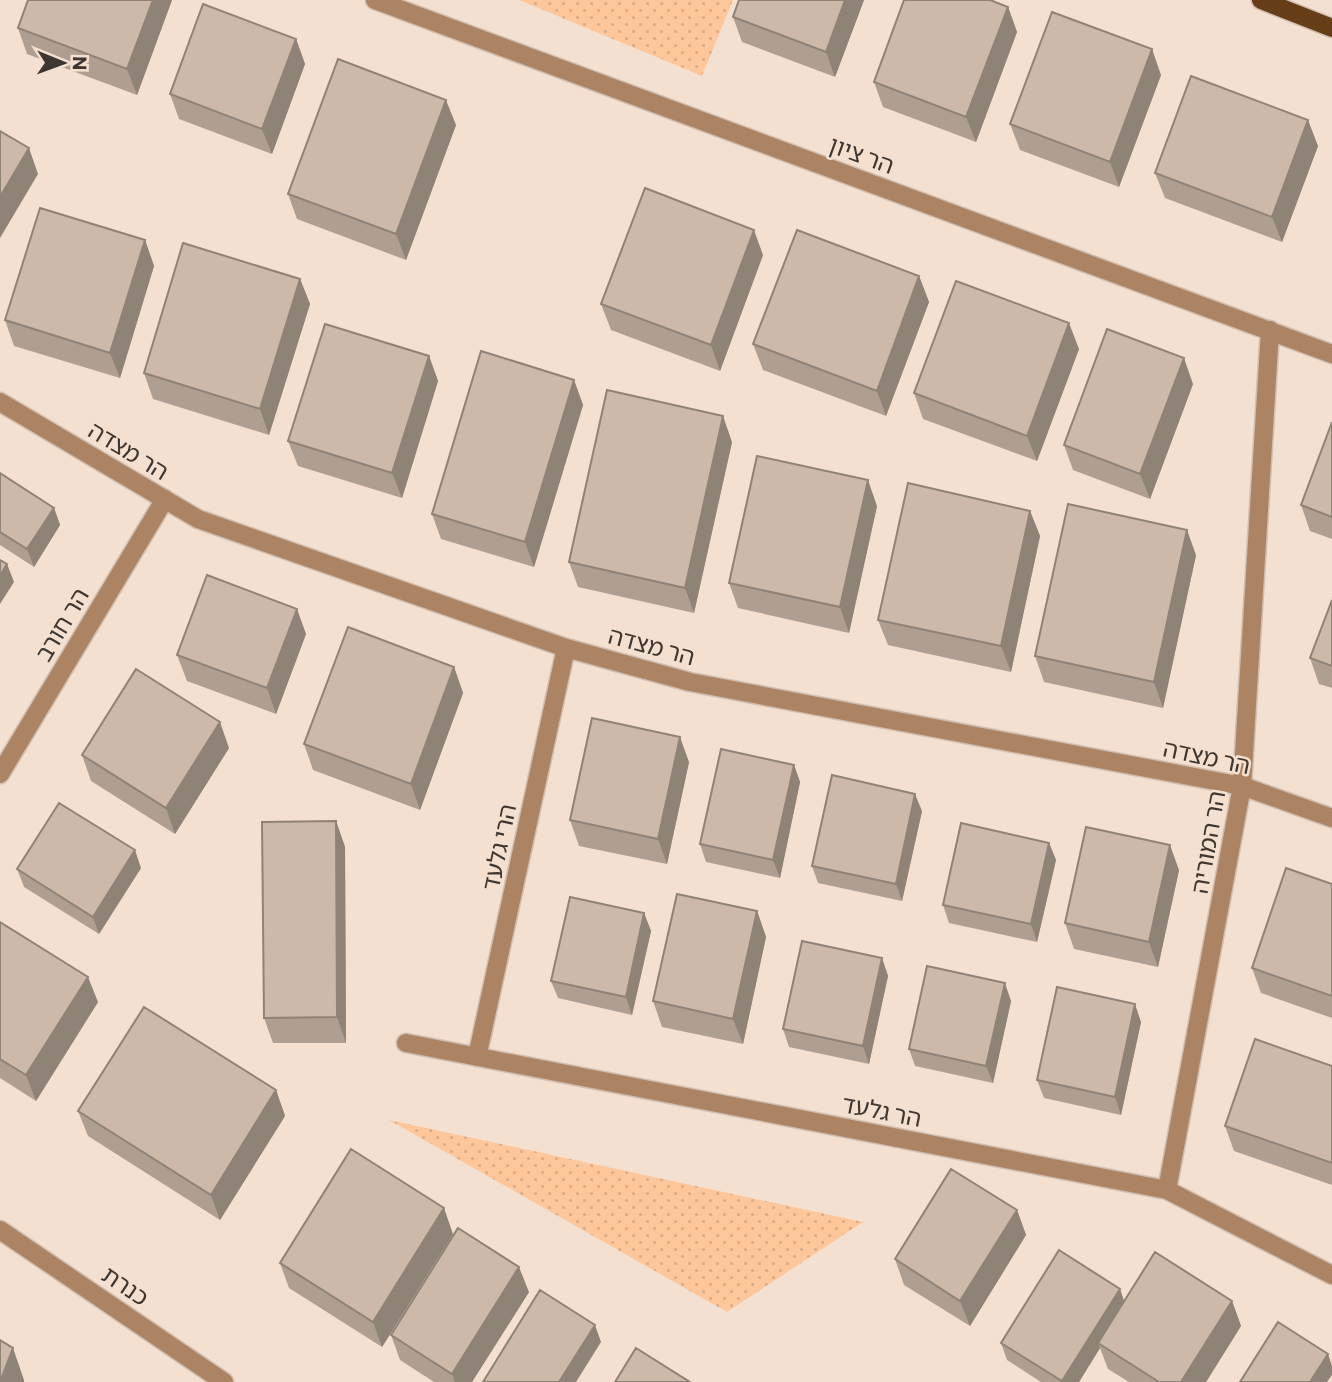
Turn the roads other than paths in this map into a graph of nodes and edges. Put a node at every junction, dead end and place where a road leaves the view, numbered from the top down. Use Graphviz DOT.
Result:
graph roads {
  1 [pos="375,0"];
  2 [pos="1261,0"];
  3 [pos="1332,28"];
  4 [pos="1270,330"];
  5 [pos="1332,354"];
  6 [pos="0,402"];
  7 [pos="164,499"];
  8 [pos="566,648"];
  9 [pos="0,774"];
  10 [pos="1242,786"];
  11 [pos="1332,818"];
  12 [pos="406,1043"];
  13 [pos="477,1057"];
  14 [pos="1167,1190"];
  15 [pos="0,1230"];
  16 [pos="1332,1276"];
  17 [pos="224,1382"];
  1 -- 4 [label="street, הר ציון"];
  2 -- 3 [label="main road"];
  4 -- 5 [label="street, הר ציון"];
  4 -- 10 [label="street, הר המוריה"];
  6 -- 7 [label="street, הר מצדה"];
  7 -- 8 [label="street, הר מצדה"];
  7 -- 9 [label="street, הר חורב"];
  8 -- 10 [label="street, הר מצדה"];
  8 -- 13 [label="street, הרי גלעד"];
  10 -- 11 [label="street, הר מצדה"];
  10 -- 14 [label="street, הר המוריה"];
  12 -- 13 [label="street, הר גלעד"];
  13 -- 14 [label="street, הר גלעד"];
  14 -- 16 [label="street, הר גלעד"];
  15 -- 17 [label="street, כנרת"];
}
